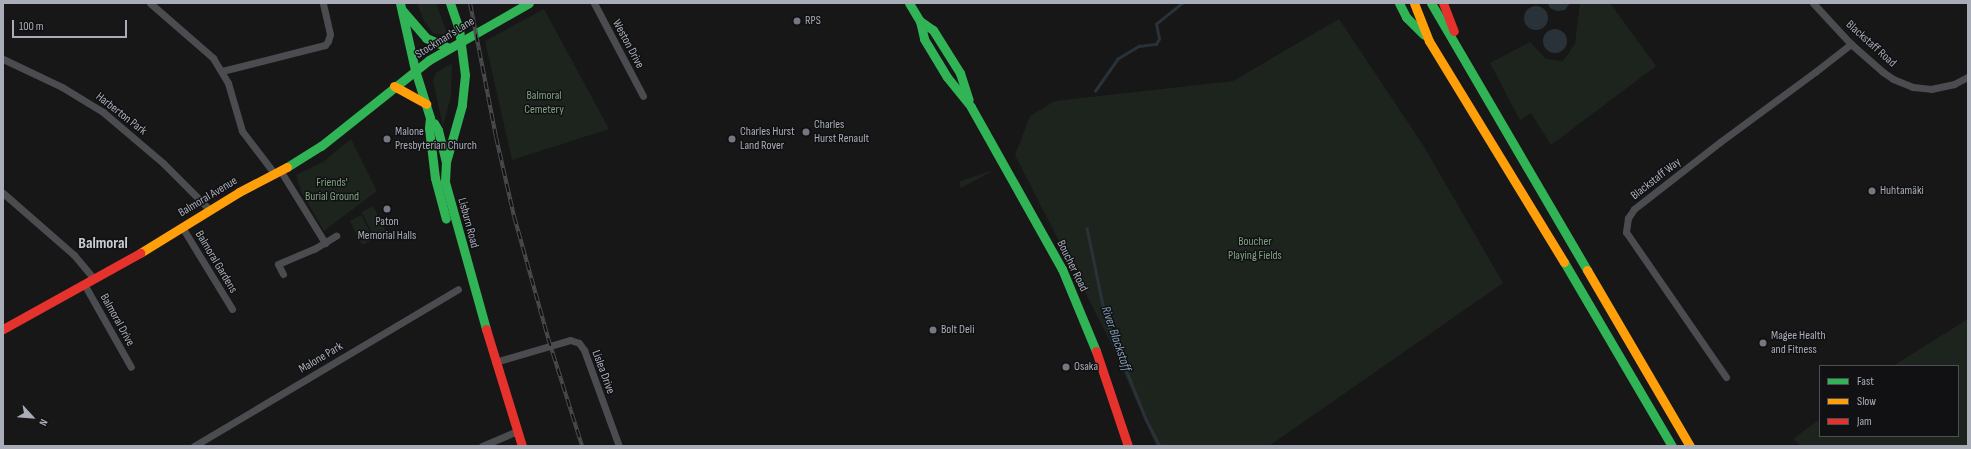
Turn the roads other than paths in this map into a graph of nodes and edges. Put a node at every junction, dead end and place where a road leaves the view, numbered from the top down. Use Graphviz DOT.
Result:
graph roads {
  1 [pos="150,3"];
  2 [pos="323,3"];
  3 [pos="450,3"];
  4 [pos="528,3"];
  5 [pos="594,3"];
  6 [pos="909,3"];
  7 [pos="1399,3"];
  8 [pos="1414,3"];
  9 [pos="1431,3"];
  10 [pos="1443,3"];
  11 [pos="1813,3"];
  12 [pos="401,6"];
  13 [pos="920,21"];
  14 [pos="1429,40"];
  15 [pos="1851,44"];
  16 [pos="449,48"];
  17 [pos="1461,53"];
  18 [pos="3,59"];
  19 [pos="415,70"];
  20 [pos="222,71"];
  21 [pos="1968,77"];
  22 [pos="394,86"];
  23 [pos="643,96"];
  24 [pos="426,104"];
  25 [pos="971,107"];
  26 [pos="430,118"];
  27 [pos="446,162"];
  28 [pos="277,171"];
  29 [pos="3,193"];
  30 [pos="209,209"];
  31 [pos="182,227"];
  32 [pos="457,230"];
  33 [pos="336,236"];
  34 [pos="325,243"];
  35 [pos="283,274"];
  36 [pos="94,279"];
  37 [pos="84,284"];
  38 [pos="458,289"];
  39 [pos="232,309"];
  40 [pos="3,329"];
  41 [pos="495,362"];
  42 [pos="131,367"];
  43 [pos="1726,376"];
  44 [pos="518,431"];
  45 [pos="194,446"];
  46 [pos="482,446"];
  47 [pos="522,446"];
  48 [pos="619,446"];
  49 [pos="1128,446"];
  50 [pos="1672,446"];
  51 [pos="1690,446"];
  1 -- 20 [label="street"];
  2 -- 20 [label="street"];
  3 -- 27 [label="main road, Lisburn Road"];
  4 -- 16 [label="main road, Stockman's Lane"];
  5 -- 23 [label="street, Weston Drive"];
  6 -- 13 [label="main road, Boucher Road"];
  7 -- 14 [label="main road"];
  8 -- 14 [label="main road"];
  9 -- 17 [label="main road"];
  10 -- 17 [label="main road"];
  11 -- 15 [label="street, Blackstaff Road"];
  12 -- 16 [label="main road"];
  12 -- 19 [label="main road"];
  13 -- 25 [label="main road, Boucher Road"];
  13 -- 25 [label="main road, Boucher Road"];
  14 -- 50 [label="main road"];
  15 -- 21 [label="street, Blackstaff Road"];
  15 -- 43 [label="street, Blackstaff Way"];
  16 -- 19 [label="main road, Stockman's Lane"];
  17 -- 51 [label="main road"];
  18 -- 30 [label="street, Harberton Park"];
  19 -- 22 [label="main road, Balmoral Avenue"];
  19 -- 24 [label="main road"];
  20 -- 28 [label="street"];
  22 -- 24 [label="main road"];
  22 -- 28 [label="main road, Balmoral Avenue"];
  24 -- 26 [label="main road"];
  25 -- 49 [label="main road, Boucher Road"];
  26 -- 27 [label="main road"];
  26 -- 32 [label="main road"];
  27 -- 32 [label="main road, Lisburn Road"];
  28 -- 30 [label="main road, Balmoral Avenue"];
  28 -- 34 [label="street"];
  29 -- 36 [label="street"];
  30 -- 31 [label="main road, Balmoral Avenue"];
  31 -- 36 [label="main road, Balmoral Avenue"];
  31 -- 39 [label="street, Balmoral Gardens"];
  32 -- 41 [label="main road, Lisburn Road"];
  33 -- 34 [label="street"];
  34 -- 35 [label="street"];
  36 -- 37 [label="main road, Balmoral Avenue"];
  37 -- 40 [label="main road, Balmoral Avenue"];
  37 -- 42 [label="street, Balmoral Drive"];
  38 -- 45 [label="street, Malone Park"];
  41 -- 44 [label="main road, Lisburn Road"];
  41 -- 48 [label="street, Lislea Drive"];
  44 -- 46 [label="street"];
  44 -- 47 [label="main road, Lisburn Road"];
}
